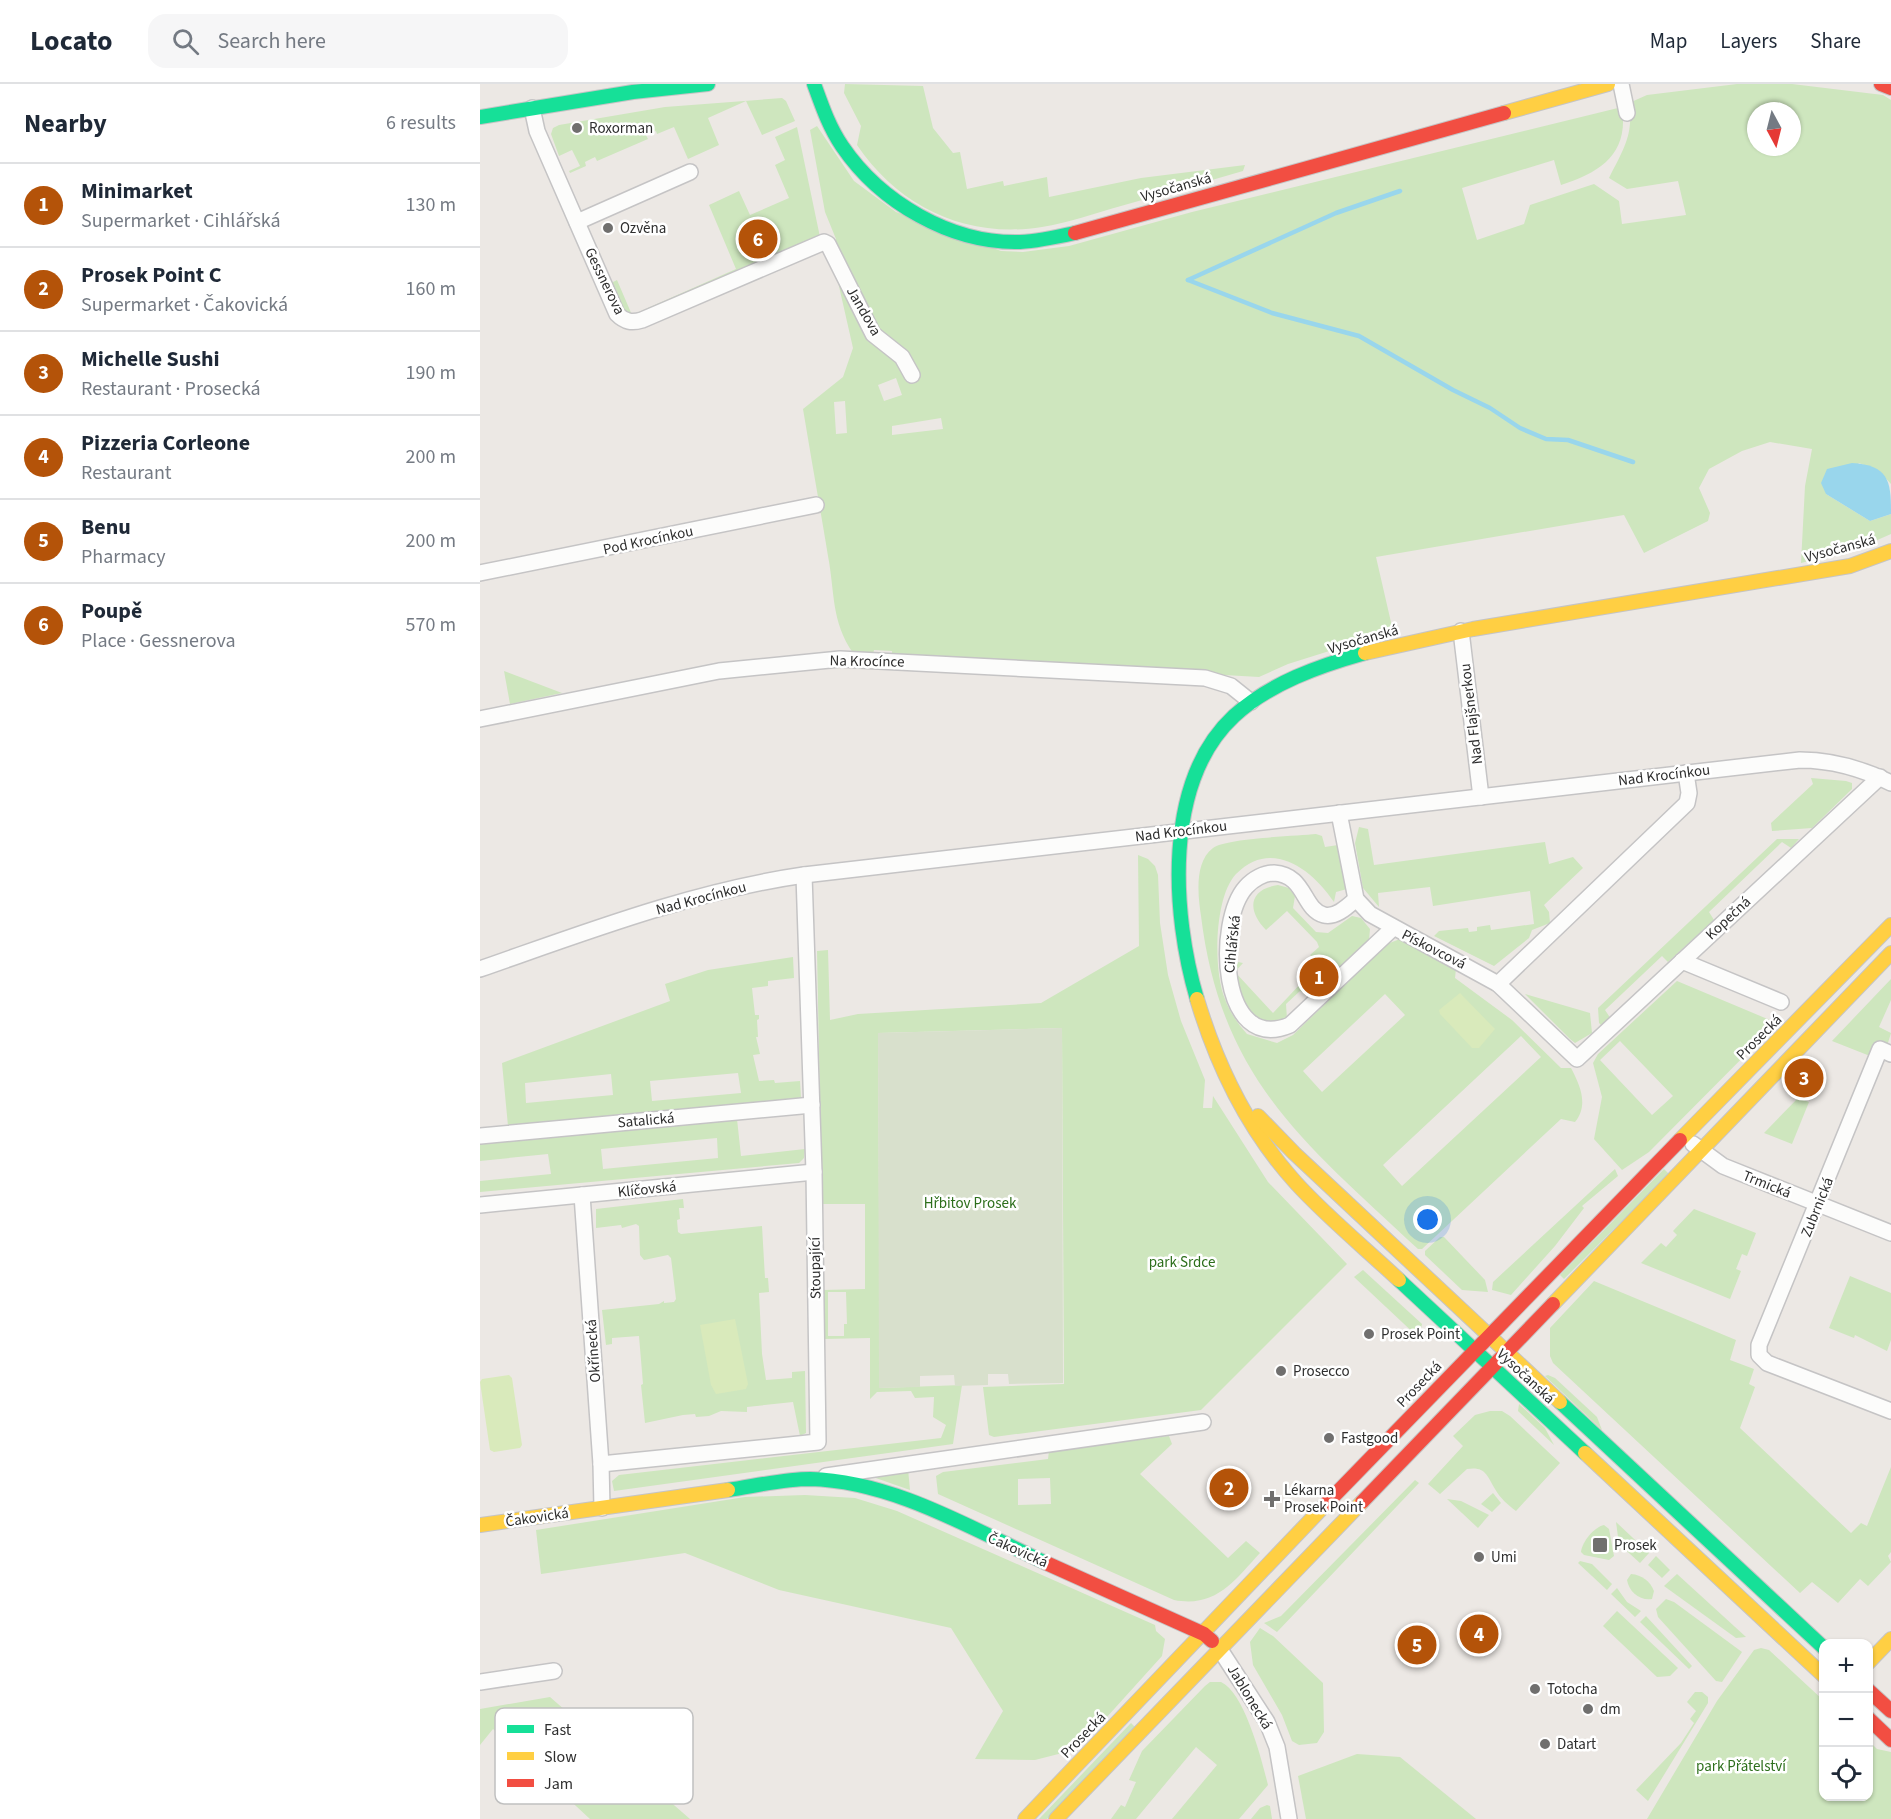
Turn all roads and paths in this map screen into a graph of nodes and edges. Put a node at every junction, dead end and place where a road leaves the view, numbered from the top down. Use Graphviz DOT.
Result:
graph roads {
  1 [pos="708,84"];
  2 [pos="814,84"];
  3 [pos="1608,84"];
  4 [pos="1621,84"];
  5 [pos="1881,84"];
  6 [pos="1891,88"];
  7 [pos="532,108"];
  8 [pos="1627,113"];
  9 [pos="480,117"];
  10 [pos="690,171"];
  11 [pos="577,222"];
  12 [pos="824,242"];
  13 [pos="912,375"];
  14 [pos="816,505"];
  15 [pos="1891,551"];
  16 [pos="480,573"];
  17 [pos="1461,632"];
  18 [pos="1251,702"];
  19 [pos="480,719"];
  20 [pos="1686,773"];
  21 [pos="1885,780"];
  22 [pos="1481,797"];
  23 [pos="1339,813"];
  24 [pos="1181,831"];
  25 [pos="804,875"];
  26 [pos="1356,899"];
  27 [pos="1891,925"];
  28 [pos="1393,928"];
  29 [pos="1891,953"];
  30 [pos="1682,962"];
  31 [pos="480,969"];
  32 [pos="1498,984"];
  33 [pos="1781,1002"];
  34 [pos="1885,1052"];
  35 [pos="1576,1059"];
  36 [pos="1230,1081"];
  37 [pos="812,1106"];
  38 [pos="1685,1135"];
  39 [pos="480,1136"];
  40 [pos="1699,1150"];
  41 [pos="814,1172"];
  42 [pos="582,1195"];
  43 [pos="480,1205"];
  44 [pos="1818,1205"];
  45 [pos="1891,1233"];
  46 [pos="1489,1334"];
  47 [pos="1473,1350"];
  48 [pos="1506,1350"];
  49 [pos="1491,1367"];
  50 [pos="1891,1412"];
  51 [pos="1203,1422"];
  52 [pos="601,1464"];
  53 [pos="808,1479"];
  54 [pos="602,1508"];
  55 [pos="480,1525"];
  56 [pos="1204,1634"];
  57 [pos="1891,1639"];
  58 [pos="1819,1643"];
  59 [pos="1219,1648"];
  60 [pos="1873,1659"];
  61 [pos="554,1671"];
  62 [pos="1819,1671"];
  63 [pos="480,1682"];
  64 [pos="1872,1693"];
  65 [pos="1891,1711"];
  66 [pos="1873,1722"];
  67 [pos="1891,1740"];
  68 [pos="1025,1819"];
  69 [pos="1056,1819"];
  70 [pos="1289,1819"];
  1 -- 7 [label="main road"];
  2 -- 3 [label="main road, Vysočanská"];
  4 -- 8 [label="street"];
  5 -- 6 [label="main road"];
  7 -- 9 [label="main road"];
  7 -- 11 [label="street, Gessnerova"];
  10 -- 11 [label="street"];
  11 -- 12 [label="street, Gessnerova"];
  12 -- 13 [label="street, Jandova"];
  14 -- 16 [label="street, Pod Krocínkou"];
  15 -- 17 [label="main road, Vysočanská"];
  17 -- 18 [label="main road, Vysočanská"];
  17 -- 22 [label="street, Nad Flajšnerkou"];
  18 -- 19 [label="street, Na Krocínce"];
  18 -- 24 [label="main road, Vysočanská"];
  20 -- 21 [label="street, Nad Krocínkou"];
  20 -- 22 [label="street, Nad Krocínkou"];
  20 -- 32 [label="street"];
  21 -- 30 [label="street, Kopečná"];
  22 -- 23 [label="street, Nad Krocínkou"];
  23 -- 24 [label="street, Nad Krocínkou"];
  23 -- 26 [label="street"];
  24 -- 25 [label="street, Nad Krocínkou"];
  24 -- 36 [label="main road, Vysočanská"];
  25 -- 31 [label="street, Nad Krocínkou"];
  25 -- 37 [label="street, Stoupající"];
  26 -- 28 [label="street, Pískovcová"];
  26 -- 28 [label="street, Cihlářská"];
  27 -- 38 [label="main road, Prosecká"];
  28 -- 32 [label="street, Pískovcová"];
  29 -- 40 [label="main road"];
  30 -- 33 [label="street"];
  30 -- 35 [label="street, Kopečná"];
  32 -- 35 [label="street, Pískovcová"];
  34 -- 44 [label="street, Zubrnická"];
  36 -- 46 [label="main road, Vysočanská"];
  36 -- 47 [label="main road, Vysočanská"];
  37 -- 39 [label="street, Satalická"];
  37 -- 41 [label="street, Stoupající"];
  38 -- 40 [label="street, Trmická"];
  38 -- 46 [label="main road, Prosecká"];
  40 -- 44 [label="street, Trmická"];
  40 -- 48 [label="main road"];
  41 -- 42 [label="street, Klíčovská"];
  41 -- 52 [label="street, Stoupající"];
  42 -- 43 [label="street, Klíčovská"];
  42 -- 52 [label="street, Okřínecká"];
  44 -- 45 [label="street, Trmická"];
  44 -- 50 [label="street, Zubrnická"];
  46 -- 47 [label="main road, Prosecká"];
  46 -- 48 [label="main road, Vysočanská"];
  47 -- 49 [label="main road, Vysočanská"];
  47 -- 56 [label="main road, Prosecká"];
  48 -- 49 [label="main road"];
  48 -- 58 [label="main road, Vysočanská"];
  49 -- 59 [label="main road"];
  49 -- 62 [label="main road, Vysočanská"];
  51 -- 53 [label="street, Čakovická"];
  52 -- 54 [label="street, Okřínecká"];
  53 -- 54 [label="main road, Čakovická"];
  53 -- 56 [label="main road, Čakovická"];
  54 -- 55 [label="main road, Čakovická"];
  56 -- 59 [label="main road, Čakovická"];
  56 -- 68 [label="main road, Prosecká"];
  57 -- 60 [label="main road"];
  59 -- 69 [label="main road"];
  59 -- 70 [label="street, Jablonecká"];
  61 -- 63 [label="street"];
  64 -- 65 [label="main road"];
  66 -- 67 [label="main road"];
}
